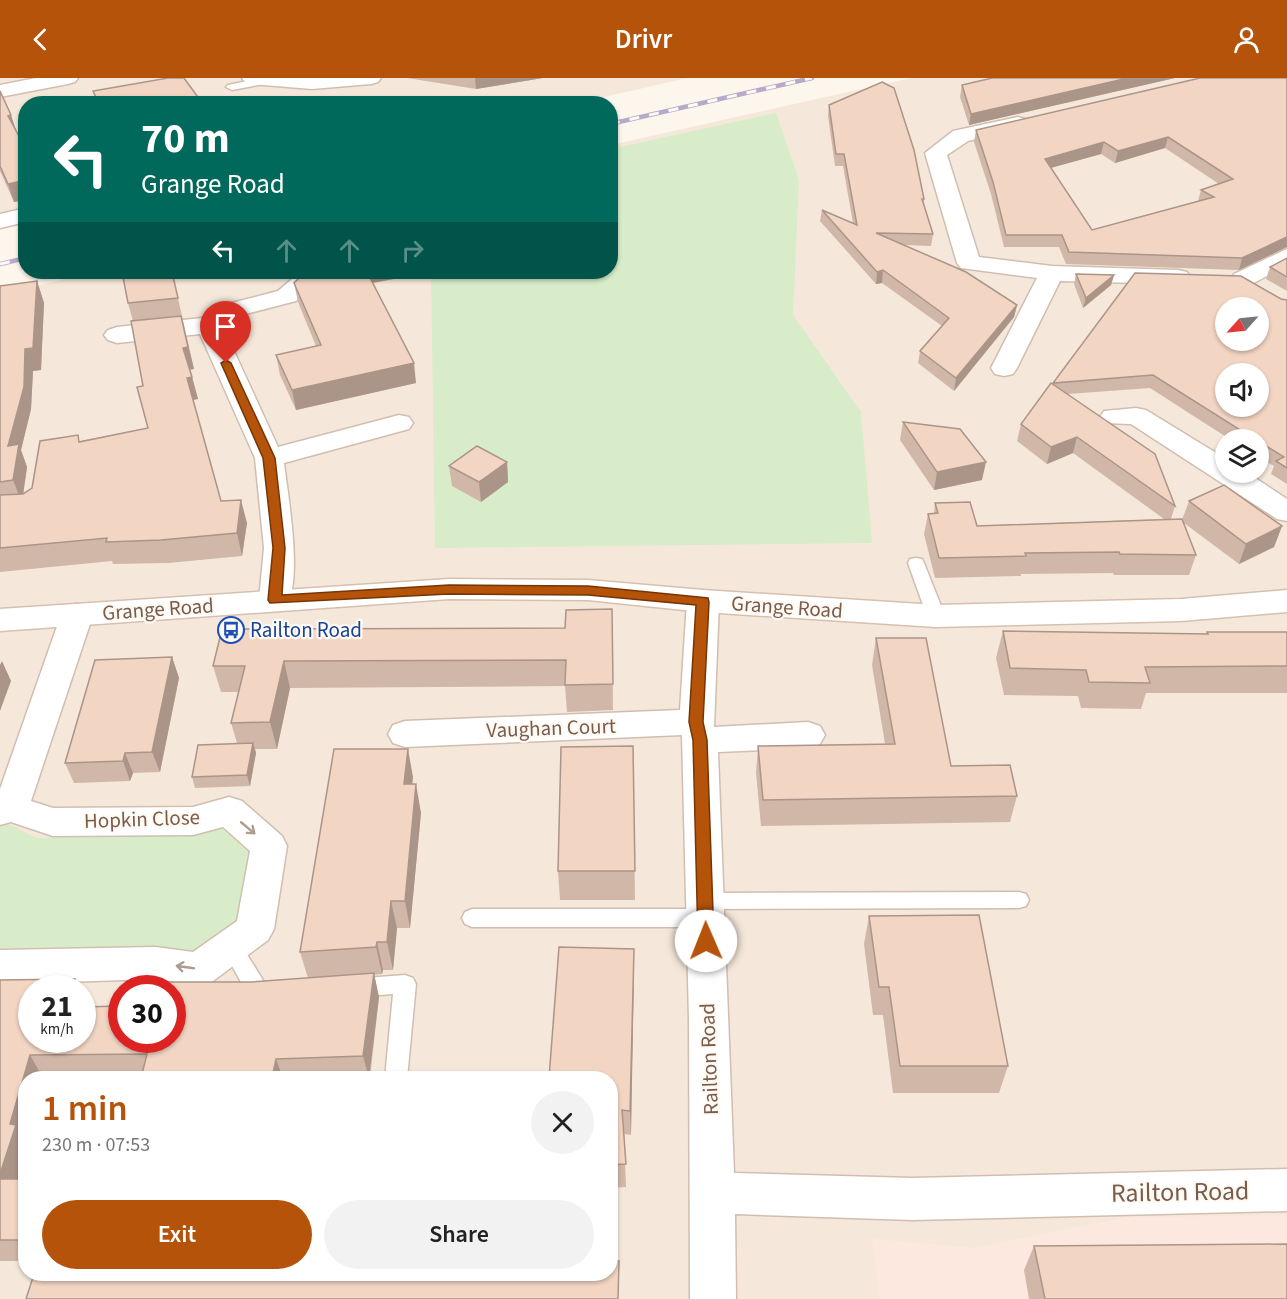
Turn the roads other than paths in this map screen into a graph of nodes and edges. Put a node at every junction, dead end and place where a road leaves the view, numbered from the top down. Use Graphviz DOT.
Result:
graph roads {
  1 [pos="68,78"];
  2 [pos="370,78"];
  3 [pos="261,79"];
  4 [pos="232,87"];
  5 [pos="0,91"];
  6 [pos="1041,117"];
  7 [pos="18,217"];
  8 [pos="0,220"];
  9 [pos="1287,256"];
  10 [pos="1052,273"];
  11 [pos="1219,278"];
  12 [pos="304,279"];
  13 [pos="1269,294"];
  14 [pos="209,325"];
  15 [pos="117,335"];
  16 [pos="1004,368"];
  17 [pos="1114,417"];
  18 [pos="399,423"];
  19 [pos="269,458"];
  20 [pos="1215,465"];
  21 [pos="1243,483"];
  22 [pos="1287,512"];
  23 [pos="916,563"];
  24 [pos="275,600"];
  25 [pos="1287,601"];
  26 [pos="703,602"];
  27 [pos="77,615"];
  28 [pos="936,616"];
  29 [pos="0,620"];
  30 [pos="698,731"];
  31 [pos="405,734"];
  32 [pos="808,735"];
  33 [pos="5,810"];
  34 [pos="1019,900"];
  35 [pos="705,909"];
  36 [pos="472,918"];
  37 [pos="231,946"];
  38 [pos="0,967"];
  39 [pos="327,990"];
  40 [pos="294,992"];
  41 [pos="397,1071"];
  42 [pos="1287,1190"];
  43 [pos="713,1193"];
  44 [pos="713,1299"];
  1 -- 5 [label="street"];
  2 -- 3 [label="street"];
  3 -- 4 [label="lane"];
  6 -- 10 [label="street"];
  7 -- 8 [label="street"];
  9 -- 11 [label="street"];
  10 -- 11 [label="street"];
  10 -- 16 [label="street"];
  11 -- 13 [label="street"];
  12 -- 14 [label="street"];
  14 -- 15 [label="street"];
  14 -- 19 [label="street"];
  17 -- 20 [label="street"];
  18 -- 19 [label="street"];
  19 -- 24 [label="street"];
  21 -- 22 [label="street"];
  23 -- 28 [label="lane"];
  24 -- 26 [label="street, Grange Road"];
  24 -- 27 [label="street, Grange Road"];
  25 -- 28 [label="street, Grange Road"];
  26 -- 28 [label="street, Grange Road"];
  26 -- 30 [label="street, Railton Road"];
  27 -- 29 [label="street, Grange Road"];
  27 -- 33 [label="street, Hopkin Close"];
  30 -- 31 [label="street, Vaughan Court"];
  30 -- 32 [label="street, Vaughan Court"];
  30 -- 35 [label="street, Railton Road"];
  33 -- 37 [label="street, Hopkin Close, one-way"];
  34 -- 35 [label="lane"];
  35 -- 36 [label="lane"];
  35 -- 43 [label="street, Railton Road"];
  37 -- 38 [label="street, Hopkin Close, one-way"];
  37 -- 40 [label="lane"];
  39 -- 41 [label="lane"];
  42 -- 43 [label="street, Railton Road"];
  43 -- 44 [label="street, Railton Road"];
}
